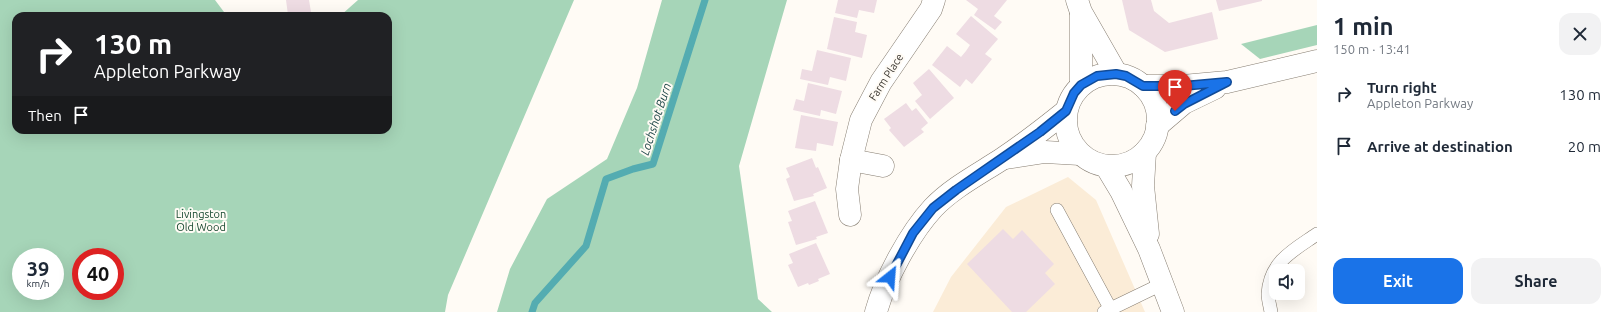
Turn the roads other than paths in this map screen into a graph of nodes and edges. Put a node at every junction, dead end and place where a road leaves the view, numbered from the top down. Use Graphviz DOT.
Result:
graph roads {
  1 [pos="934,0"];
  2 [pos="1079,6"];
  3 [pos="1317,61"];
  4 [pos="1116,74"];
  5 [pos="1227,82"];
  6 [pos="1081,85"];
  7 [pos="1143,86"];
  8 [pos="1066,111"];
  9 [pos="1158,126"];
  10 [pos="1145,152"];
  11 [pos="1080,154"];
  12 [pos="1003,158"];
  13 [pos="850,160"];
  14 [pos="883,166"];
  15 [pos="1106,166"];
  16 [pos="1057,210"];
  17 [pos="850,215"];
  18 [pos="1317,234"];
  19 [pos="1149,249"];
  20 [pos="1162,284"];
  21 [pos="1107,310"];
  22 [pos="876,312"];
  23 [pos="1173,312"];
  24 [pos="1271,312"];
  1 -- 13 [label="street, Farm Place"];
  2 -- 4 [label="street"];
  2 -- 6 [label="street"];
  3 -- 5 [label="street"];
  4 -- 6 [label="street"];
  4 -- 7 [label="street"];
  5 -- 7 [label="street"];
  5 -- 9 [label="street"];
  6 -- 8 [label="street"];
  7 -- 9 [label="street"];
  8 -- 11 [label="street"];
  8 -- 12 [label="street"];
  9 -- 10 [label="street"];
  10 -- 15 [label="street"];
  10 -- 19 [label="street"];
  11 -- 12 [label="street"];
  11 -- 15 [label="street"];
  12 -- 22 [label="street"];
  13 -- 14 [label="street"];
  13 -- 17 [label="street, Farm Place"];
  15 -- 19 [label="street"];
  16 -- 21 [label="lane"];
  18 -- 24 [label="lane"];
  19 -- 20 [label="street"];
  20 -- 21 [label="lane"];
  20 -- 23 [label="street"];
}
